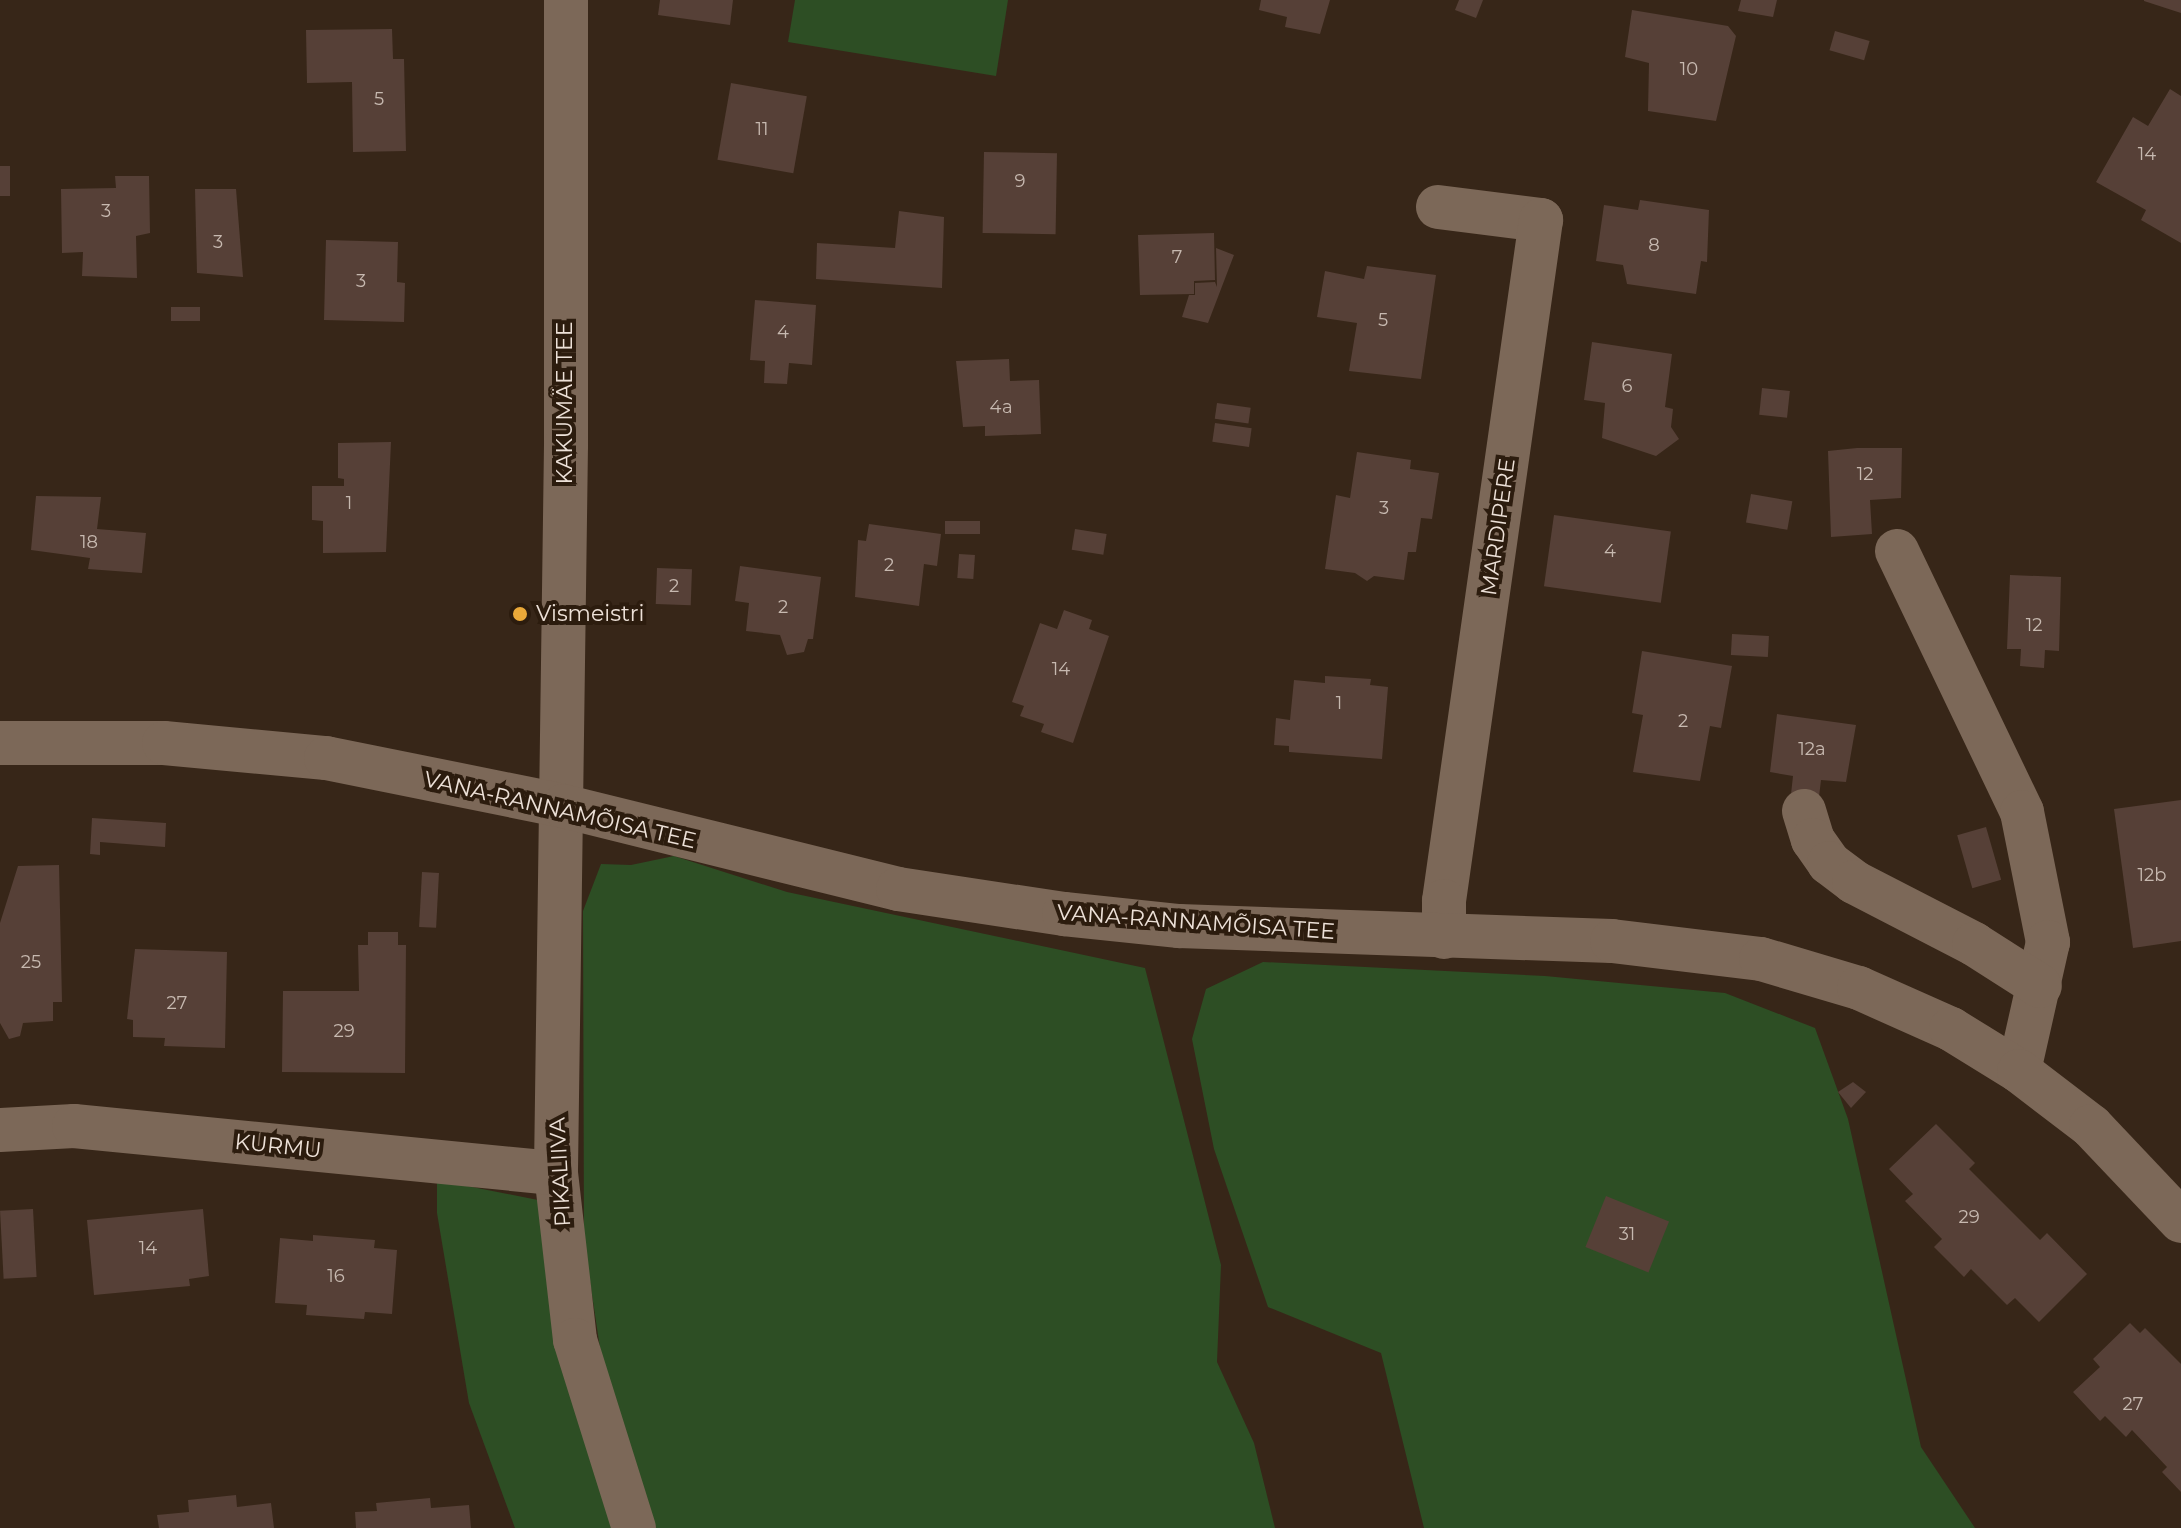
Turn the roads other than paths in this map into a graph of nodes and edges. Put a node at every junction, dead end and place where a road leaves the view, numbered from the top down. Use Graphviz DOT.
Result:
graph roads {
  1 [pos="566,0"];
  2 [pos="1438,207"];
  3 [pos="1897,551"];
  4 [pos="0,743"];
  5 [pos="563,806"];
  6 [pos="1804,811"];
  7 [pos="1444,937"];
  8 [pos="2040,986"];
  9 [pos="2019,1071"];
  10 [pos="0,1130"];
  11 [pos="556,1173"];
  12 [pos="2181,1221"];
  13 [pos="634,1528"];
  1 -- 5 [label="street, KAKUMÄE TEE"];
  2 -- 7 [label="street, MARDIPERE"];
  3 -- 8 [label="street"];
  4 -- 5 [label="street, VANA-RANNAMÕISA TEE"];
  5 -- 7 [label="street, VANA-RANNAMÕISA TEE"];
  5 -- 11 [label="street, PIKALIIVA"];
  6 -- 8 [label="street"];
  7 -- 9 [label="street, VANA-RANNAMÕISA TEE"];
  8 -- 9 [label="street"];
  9 -- 12 [label="street, VANA-RANNAMÕISA TEE"];
  10 -- 11 [label="street, KURMU"];
  11 -- 13 [label="street, PIKALIIVA"];
}
